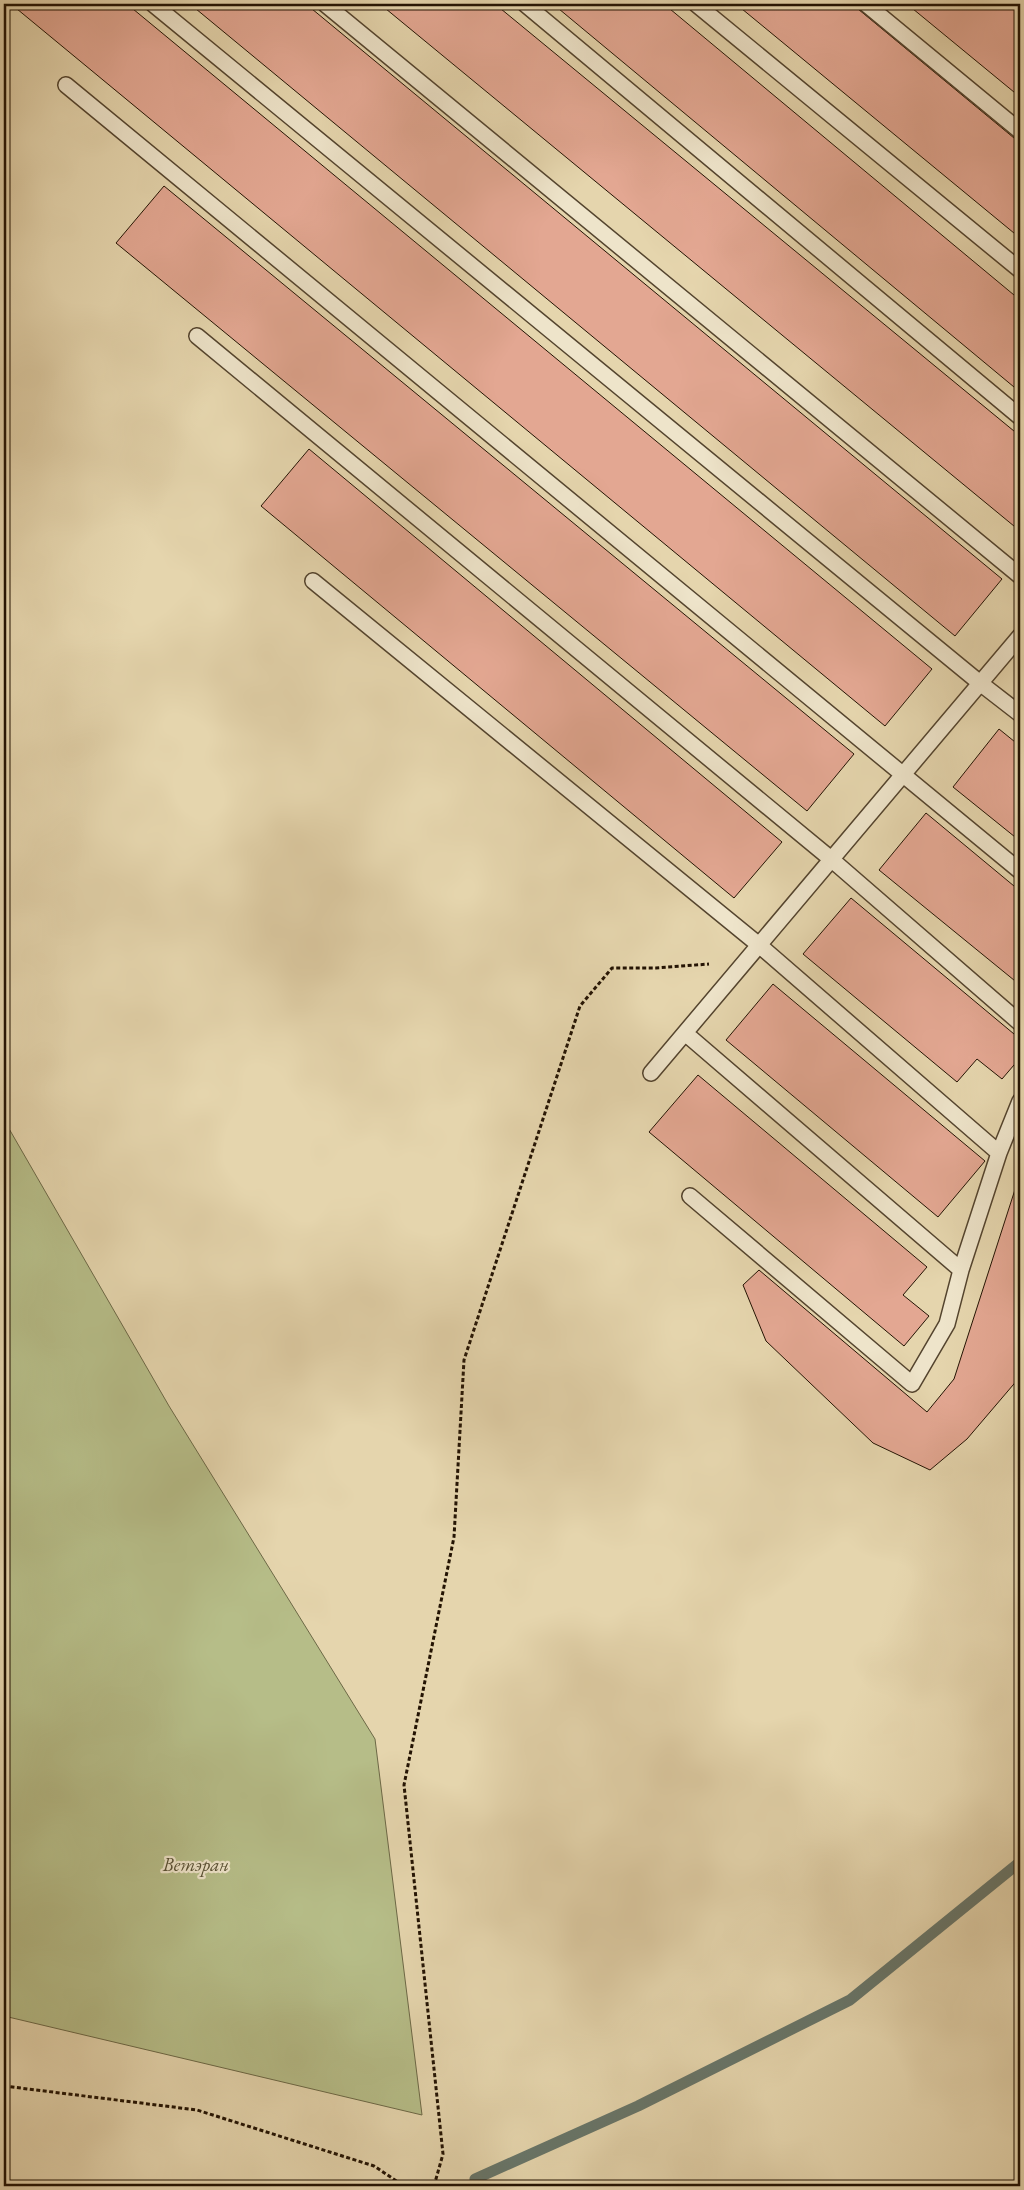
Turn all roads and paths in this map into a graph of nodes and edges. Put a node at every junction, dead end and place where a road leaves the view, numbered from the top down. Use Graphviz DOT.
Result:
graph roads {
  1 [pos="153,4"];
  2 [pos="325,4"];
  3 [pos="525,4"];
  4 [pos="696,4"];
  5 [pos="866,4"];
  6 [pos="66,85"];
  7 [pos="1020,131"];
  8 [pos="1020,270"];
  9 [pos="197,336"];
  10 [pos="1020,417"];
  11 [pos="1020,576"];
  12 [pos="312,581"];
  13 [pos="1020,636"];
  14 [pos="980,683"];
  15 [pos="1020,714"];
  16 [pos="903,774"];
  17 [pos="831,859"];
  18 [pos="1020,871"];
  19 [pos="759,945"];
  20 [pos="740,967"];
  21 [pos="1020,1023"];
  22 [pos="684,1033"];
  23 [pos="651,1073"];
  24 [pos="1020,1100"];
  25 [pos="999,1153"];
  26 [pos="690,1196"];
  27 [pos="961,1270"];
  28 [pos="4,2086"];
  29 [pos="404,2186"];
  30 [pos="434,2186"];
  1 -- 14 [label="lane"];
  2 -- 11 [label="lane"];
  3 -- 10 [label="lane"];
  4 -- 8 [label="lane"];
  5 -- 7 [label="lane"];
  6 -- 16 [label="lane"];
  9 -- 17 [label="lane"];
  12 -- 19 [label="lane"];
  13 -- 14 [label="lane"];
  14 -- 15 [label="lane"];
  14 -- 16 [label="lane"];
  16 -- 17 [label="lane"];
  16 -- 18 [label="lane"];
  17 -- 19 [label="lane"];
  17 -- 21 [label="lane"];
  19 -- 20 [label="lane"];
  19 -- 25 [label="lane"];
  20 -- 22 [label="lane"];
  20 -- 30 [label="path"];
  22 -- 23 [label="lane"];
  22 -- 27 [label="lane"];
  24 -- 25 [label="lane"];
  25 -- 27 [label="lane"];
  26 -- 27 [label="lane"];
  28 -- 29 [label="path"];
}
